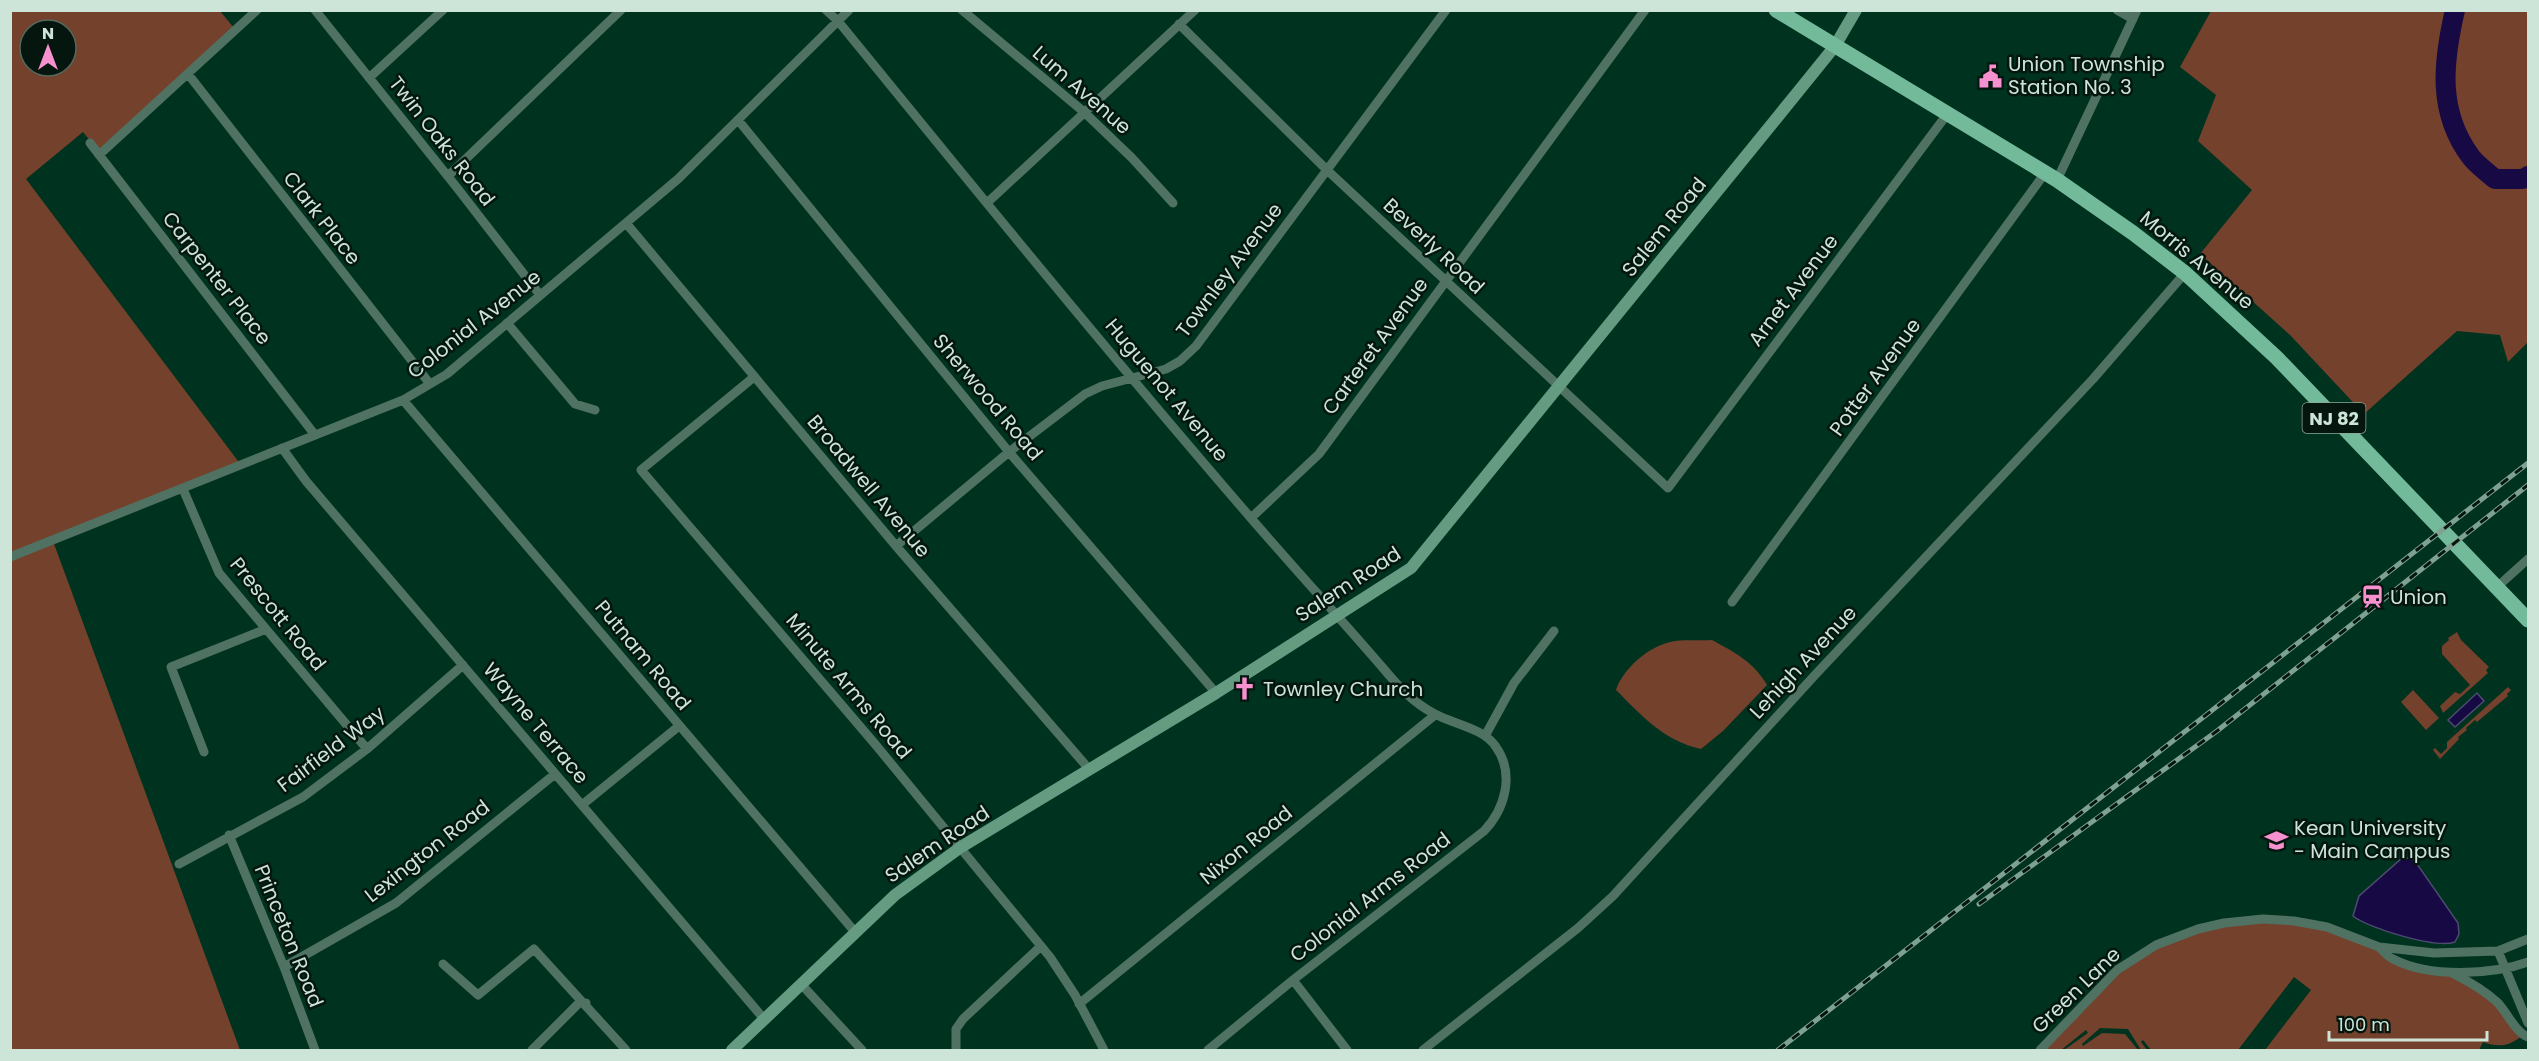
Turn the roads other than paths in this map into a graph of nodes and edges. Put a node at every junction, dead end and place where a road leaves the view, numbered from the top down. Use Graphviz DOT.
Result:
graph roads {
  1 [pos="257,10"];
  2 [pos="315,10"];
  3 [pos="443,10"];
  4 [pos="621,10"];
  5 [pos="826,10"];
  6 [pos="849,10"];
  7 [pos="962,10"];
  8 [pos="1194,10"];
  9 [pos="1446,10"];
  10 [pos="1645,10"];
  11 [pos="1776,10"];
  12 [pos="1856,10"];
  13 [pos="2117,10"];
  14 [pos="2135,15"];
  15 [pos="838,21"];
  16 [pos="1179,24"];
  17 [pos="1835,46"];
  18 [pos="188,74"];
  19 [pos="369,78"];
  20 [pos="1084,112"];
  21 [pos="1948,113"];
  22 [pos="738,120"];
  23 [pos="90,143"];
  24 [pos="99,155"];
  25 [pos="1327,170"];
  26 [pos="448,176"];
  27 [pos="2051,176"];
  28 [pos="987,203"];
  29 [pos="1173,203"];
  30 [pos="626,223"];
  31 [pos="2185,273"];
  32 [pos="1445,282"];
  33 [pos="540,295"];
  34 [pos="507,323"];
  35 [pos="754,377"];
  36 [pos="1133,378"];
  37 [pos="430,384"];
  38 [pos="1559,387"];
  39 [pos="403,400"];
  40 [pos="595,410"];
  41 [pos="315,435"];
  42 [pos="282,448"];
  43 [pos="1009,452"];
  44 [pos="1668,488"];
  45 [pos="183,489"];
  46 [pos="1251,518"];
  47 [pos="896,546"];
  48 [pos="10,557"];
  49 [pos="2529,559"];
  50 [pos="2498,587"];
  51 [pos="1732,602"];
  52 [pos="1338,614"];
  53 [pos="2529,620"];
  54 [pos="266,629"];
  55 [pos="1554,631"];
  56 [pos="463,666"];
  57 [pos="1216,693"];
  58 [pos="1435,715"];
  59 [pos="679,726"];
  60 [pos="1485,736"];
  61 [pos="1496,747"];
  62 [pos="367,749"];
  63 [pos="204,752"];
  64 [pos="1089,769"];
  65 [pos="555,774"];
  66 [pos="582,806"];
  67 [pos="229,835"];
  68 [pos="961,847"];
  69 [pos="179,864"];
  70 [pos="855,932"];
  71 [pos="2529,939"];
  72 [pos="1041,946"];
  73 [pos="2379,947"];
  74 [pos="2498,951"];
  75 [pos="2529,962"];
  76 [pos="443,964"];
  77 [pos="284,967"];
  78 [pos="2507,969"];
  79 [pos="2450,972"];
  80 [pos="1293,980"];
  81 [pos="801,984"];
  82 [pos="586,1003"];
  83 [pos="1079,1004"];
  84 [pos="764,1019"];
  85 [pos="2529,1023"];
  86 [pos="2529,1037"];
  87 [pos="315,1050"];
  88 [pos="532,1050"];
  89 [pos="626,1050"];
  90 [pos="732,1050"];
  91 [pos="862,1050"];
  92 [pos="956,1050"];
  93 [pos="1104,1050"];
  94 [pos="1208,1050"];
  95 [pos="1347,1050"];
  96 [pos="1423,1050"];
  97 [pos="2040,1050"];
  1 -- 18 [label="street"];
  2 -- 19 [label="street, Twin Oaks Road"];
  3 -- 19 [label="street"];
  4 -- 26 [label="street"];
  5 -- 15 [label="street, Huguenot Avenue"];
  6 -- 15 [label="street, Colonial Avenue"];
  7 -- 20 [label="street, Lum Avenue"];
  8 -- 16 [label="street"];
  9 -- 25 [label="street, Townley Avenue"];
  10 -- 32 [label="street, Carteret Avenue"];
  11 -- 17 [label="main road, Morris Avenue / NJ 82"];
  12 -- 17 [label="street, Salem Road"];
  13 -- 14 [label="street"];
  14 -- 27 [label="street, Potter Avenue"];
  15 -- 22 [label="street, Colonial Avenue"];
  15 -- 28 [label="street, Huguenot Avenue"];
  16 -- 20 [label="street"];
  16 -- 25 [label="street, Beverly Road"];
  17 -- 21 [label="main road, Morris Avenue / NJ 82"];
  17 -- 38 [label="street, Salem Road"];
  18 -- 24 [label="street"];
  18 -- 37 [label="street, Clark Place"];
  19 -- 26 [label="street, Twin Oaks Road"];
  20 -- 28 [label="street"];
  20 -- 29 [label="street, Lum Avenue"];
  21 -- 27 [label="main road, Morris Avenue / NJ 82"];
  21 -- 44 [label="street, Arnet Avenue"];
  22 -- 30 [label="street, Colonial Avenue"];
  22 -- 43 [label="street, Sherwood Road"];
  23 -- 24 [label="street, Carpenter Place"];
  24 -- 41 [label="street, Carpenter Place"];
  25 -- 32 [label="street, Beverly Road"];
  25 -- 36 [label="street, Townley Avenue"];
  26 -- 33 [label="street, Twin Oaks Road"];
  27 -- 31 [label="main road, Morris Avenue / NJ 82"];
  27 -- 51 [label="street, Potter Avenue"];
  28 -- 36 [label="street, Huguenot Avenue"];
  30 -- 33 [label="street, Colonial Avenue"];
  30 -- 35 [label="street, Broadwell Avenue"];
  31 -- 50 [label="main road, Morris Avenue / NJ 82"];
  31 -- 96 [label="street, Lehigh Avenue"];
  32 -- 38 [label="street, Beverly Road"];
  32 -- 46 [label="street, Carteret Avenue"];
  33 -- 34 [label="street, Colonial Avenue"];
  34 -- 37 [label="street, Colonial Avenue"];
  34 -- 40 [label="street"];
  35 -- 47 [label="street, Broadwell Avenue"];
  35 -- 68 [label="street, Minute Arms Road"];
  36 -- 43 [label="street, Townley Avenue"];
  36 -- 46 [label="street, Huguenot Avenue"];
  37 -- 39 [label="street, Colonial Avenue"];
  38 -- 44 [label="street, Beverly Road"];
  38 -- 52 [label="street, Salem Road"];
  39 -- 41 [label="street, Colonial Avenue"];
  39 -- 59 [label="street, Putnam Road"];
  41 -- 42 [label="street, Colonial Avenue"];
  42 -- 45 [label="street, Colonial Avenue"];
  42 -- 56 [label="street, Wayne Terrace"];
  43 -- 47 [label="street, Townley Avenue"];
  43 -- 57 [label="street, Sherwood Road"];
  45 -- 48 [label="street, Colonial Avenue"];
  45 -- 54 [label="street, Prescott Road"];
  46 -- 52 [label="street, Huguenot Avenue"];
  47 -- 64 [label="street, Broadwell Avenue"];
  49 -- 50 [label="street"];
  50 -- 53 [label="main road, Morris Avenue / NJ 82"];
  52 -- 57 [label="street, Salem Road"];
  52 -- 58 [label="street, Huguenot Avenue"];
  54 -- 62 [label="street, Prescott Road"];
  54 -- 63 [label="street"];
  55 -- 60 [label="street"];
  56 -- 62 [label="street, Fairfield Way"];
  56 -- 65 [label="street, Wayne Terrace"];
  57 -- 64 [label="street, Salem Road"];
  58 -- 60 [label="street, Huguenot Avenue"];
  58 -- 83 [label="street, Nixon Road"];
  59 -- 66 [label="street"];
  59 -- 70 [label="street, Putnam Road"];
  60 -- 61 [label="street, Huguenot Avenue"];
  61 -- 80 [label="street, Colonial Arms Road"];
  62 -- 67 [label="street, Fairfield Way"];
  64 -- 68 [label="street, Salem Road"];
  65 -- 66 [label="street, Wayne Terrace"];
  65 -- 77 [label="street, Lexington Road"];
  66 -- 84 [label="street, Wayne Terrace"];
  67 -- 69 [label="street, Fairfield Way"];
  67 -- 77 [label="street, Princeton Road"];
  68 -- 70 [label="street, Salem Road"];
  68 -- 72 [label="street, Minute Arms Road"];
  70 -- 81 [label="street, Salem Road"];
  71 -- 74 [label="street, Green Lane"];
  72 -- 83 [label="street, Minute Arms Road"];
  72 -- 92 [label="street"];
  73 -- 74 [label="street, Green Lane"];
  73 -- 79 [label="street, Green Lane"];
  73 -- 97 [label="street, Green Lane"];
  74 -- 78 [label="street"];
  75 -- 78 [label="street, Green Lane"];
  76 -- 82 [label="street"];
  77 -- 87 [label="street, Princeton Road"];
  78 -- 79 [label="street, Green Lane"];
  78 -- 85 [label="street"];
  79 -- 86 [label="street"];
  80 -- 94 [label="street, Colonial Arms Road"];
  80 -- 95 [label="street"];
  81 -- 84 [label="street, Salem Road"];
  81 -- 91 [label="street"];
  82 -- 88 [label="street"];
  82 -- 89 [label="street"];
  83 -- 93 [label="street, Minute Arms Road"];
  84 -- 90 [label="street, Salem Road"];
}
